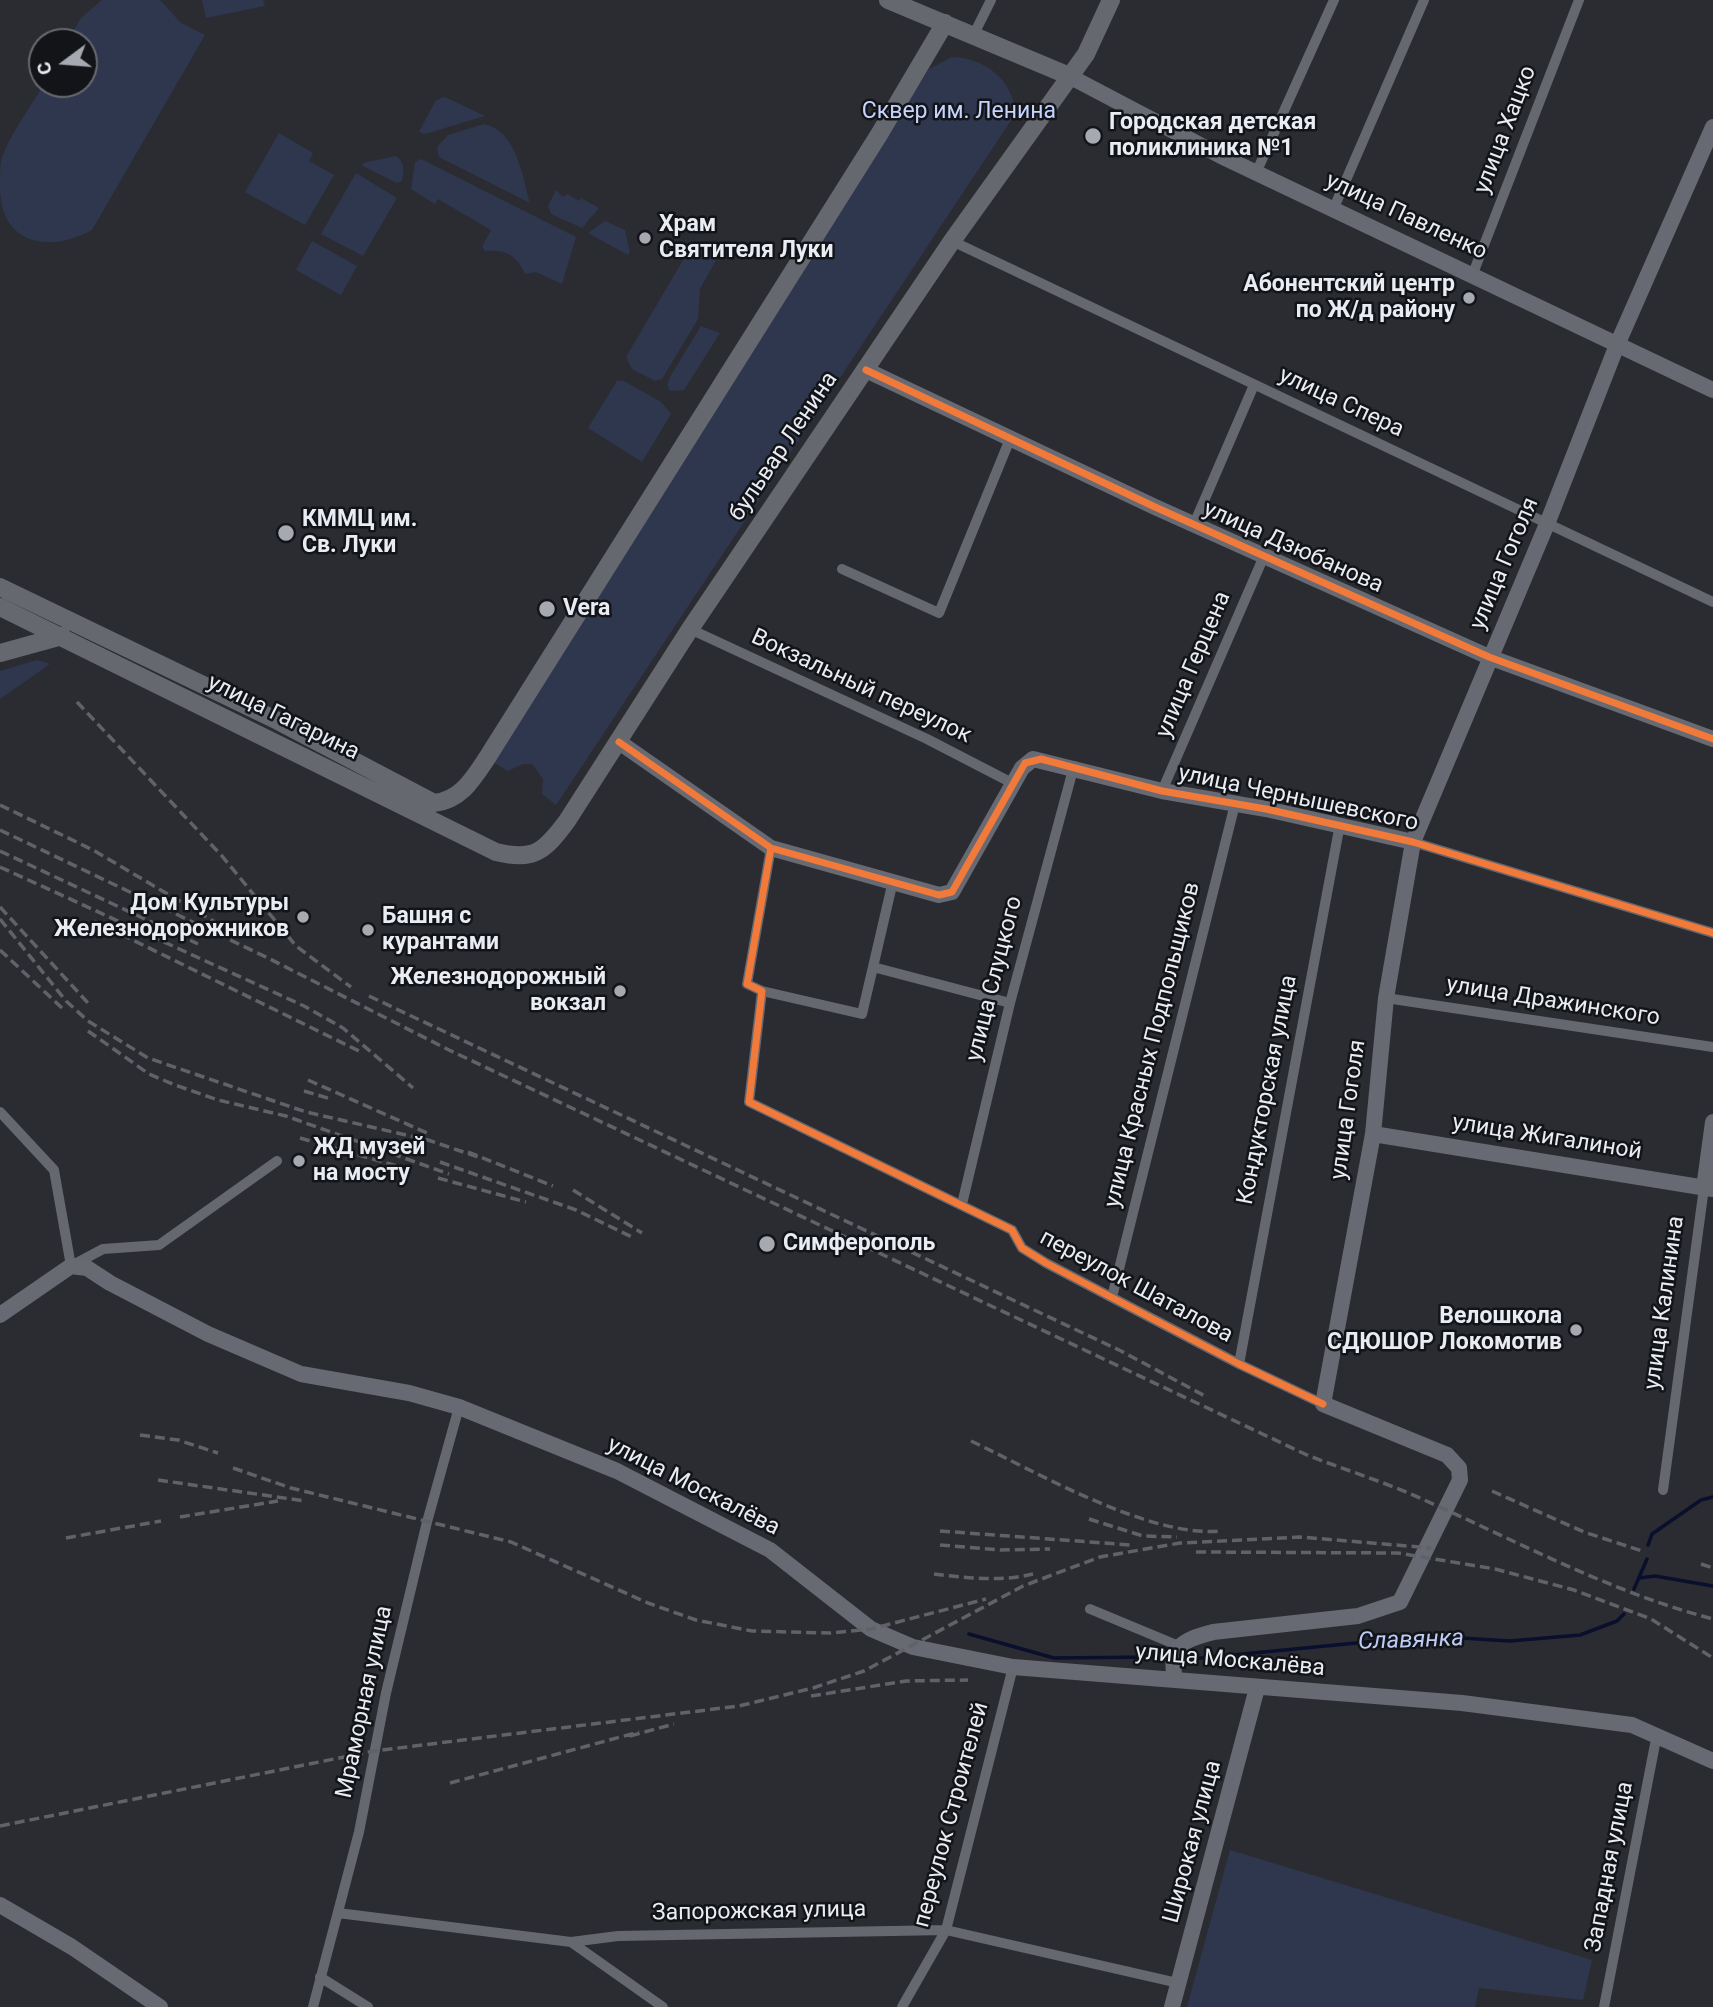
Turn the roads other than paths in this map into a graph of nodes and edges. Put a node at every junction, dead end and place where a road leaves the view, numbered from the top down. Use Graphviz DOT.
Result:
graph roads {
  1 [pos="888,0"];
  2 [pos="990,0"];
  3 [pos="1111,0"];
  4 [pos="1334,0"];
  5 [pos="1424,0"];
  6 [pos="1579,0"];
  7 [pos="944,23"];
  8 [pos="974,34"];
  9 [pos="1068,75"];
  10 [pos="1713,127"];
  11 [pos="1256,173"];
  12 [pos="1333,210"];
  13 [pos="951,241"];
  14 [pos="1472,276"];
  15 [pos="1617,345"];
  16 [pos="866,370"];
  17 [pos="1254,385"];
  18 [pos="1713,390"];
  19 [pos="1010,439"];
  20 [pos="1194,524"];
  21 [pos="1547,524"];
  22 [pos="1264,556"];
  23 [pos="842,569"];
  24 [pos="0,587"];
  25 [pos="1713,601"];
  26 [pos="0,607"];
  27 [pos="690,629"];
  28 [pos="93,631"];
  29 [pos="59,637"];
  30 [pos="0,653"];
  31 [pos="1489,657"];
  32 [pos="1713,739"];
  33 [pos="619,742"];
  34 [pos="1074,766"];
  35 [pos="1014,783"];
  36 [pos="1162,790"];
  37 [pos="1235,804"];
  38 [pos="1339,824"];
  39 [pos="1413,842"];
  40 [pos="544,847"];
  41 [pos="771,848"];
  42 [pos="893,881"];
  43 [pos="1713,933"];
  44 [pos="873,967"];
  45 [pos="762,991"];
  46 [pos="1386,998"];
  47 [pos="1010,1003"];
  48 [pos="1713,1047"];
  49 [pos="2,1116"];
  50 [pos="1713,1122"];
  51 [pos="1373,1134"];
  52 [pos="277,1161"];
  53 [pos="1708,1188"];
  54 [pos="962,1203"];
  55 [pos="71,1266"];
  56 [pos="1112,1297"];
  57 [pos="0,1315"];
  58 [pos="1239,1364"];
  59 [pos="1323,1404"];
  60 [pos="459,1407"];
  61 [pos="1663,1490"];
  62 [pos="1090,1609"];
  63 [pos="1179,1646"];
  64 [pos="1013,1667"];
  65 [pos="1174,1678"];
  66 [pos="1257,1688"];
  67 [pos="1657,1734"];
  68 [pos="1713,1761"];
  69 [pos="0,1905"];
  70 [pos="338,1913"];
  71 [pos="946,1930"];
  72 [pos="571,1942"];
  73 [pos="320,1977"];
  74 [pos="1178,1983"];
  75 [pos="647,2003"];
  76 [pos="160,2007"];
  77 [pos="313,2007"];
  78 [pos="368,2007"];
  79 [pos="663,2007"];
  80 [pos="902,2007"];
  81 [pos="1172,2007"];
  82 [pos="1604,2007"];
  1 -- 7 [label="main road, улица Павленко"];
  2 -- 8 [label="street"];
  3 -- 9 [label="main road, бульвар Ленина"];
  4 -- 11 [label="street"];
  5 -- 12 [label="street"];
  6 -- 14 [label="street, улица Хацко"];
  7 -- 8 [label="main road, улица Павленко"];
  7 -- 28 [label="main road, улица Гагарина"];
  8 -- 9 [label="main road, улица Павленко"];
  9 -- 11 [label="main road, улица Павленко"];
  9 -- 13 [label="main road, бульвар Ленина"];
  10 -- 15 [label="main road, улица Гоголя"];
  11 -- 12 [label="main road, улица Павленко"];
  12 -- 14 [label="main road, улица Павленко"];
  13 -- 16 [label="main road, бульвар Ленина"];
  13 -- 17 [label="street, улица Спера"];
  14 -- 15 [label="main road, улица Павленко"];
  15 -- 18 [label="main road, улица Павленко"];
  15 -- 21 [label="main road, улица Гоголя"];
  16 -- 19 [label="main road, улица Дзюбанова"];
  16 -- 27 [label="main road, бульвар Ленина"];
  17 -- 20 [label="street"];
  17 -- 21 [label="street, улица Спера"];
  19 -- 20 [label="main road, улица Дзюбанова"];
  19 -- 23 [label="street"];
  20 -- 22 [label="main road, улица Дзюбанова"];
  21 -- 25 [label="street, улица Спера"];
  21 -- 31 [label="main road, улица Гоголя"];
  22 -- 31 [label="main road, улица Дзюбанова"];
  22 -- 36 [label="street, улица Герцена"];
  24 -- 28 [label="main road, улица Гагарина"];
  26 -- 29 [label="main road, улица Гагарина"];
  27 -- 33 [label="main road, бульвар Ленина"];
  27 -- 35 [label="street, Вокзальный переулок"];
  28 -- 29 [label="main road"];
  29 -- 30 [label="main road"];
  29 -- 40 [label="main road, улица Гагарина"];
  31 -- 32 [label="main road, улица Дзюбанова"];
  31 -- 39 [label="main road, улица Гоголя"];
  33 -- 40 [label="main road, бульвар Ленина"];
  33 -- 41 [label="main road"];
  34 -- 35 [label="main road, улица Чернышевского"];
  34 -- 36 [label="main road, улица Чернышевского"];
  34 -- 47 [label="street, улица Слуцкого"];
  35 -- 42 [label="main road"];
  36 -- 37 [label="main road, улица Чернышевского"];
  37 -- 38 [label="main road, улица Чернышевского"];
  37 -- 56 [label="street, улица Красных Подпольщиков"];
  38 -- 39 [label="main road, улица Чернышевского"];
  38 -- 58 [label="street, Кондукторская улица"];
  39 -- 43 [label="street, улица Чернышевского"];
  39 -- 46 [label="main road, улица Гоголя"];
  41 -- 42 [label="main road"];
  41 -- 45 [label="street"];
  42 -- 44 [label="street"];
  44 -- 45 [label="street"];
  44 -- 47 [label="street"];
  45 -- 54 [label="street, переулок Шаталова"];
  46 -- 48 [label="street, улица Дражинского"];
  46 -- 51 [label="main road, улица Гоголя"];
  47 -- 54 [label="street, улица Слуцкого"];
  49 -- 55 [label="street"];
  50 -- 53 [label="main road, улица Калинина"];
  51 -- 53 [label="main road, улица Жигалиной"];
  51 -- 59 [label="main road, улица Гоголя"];
  52 -- 55 [label="street"];
  53 -- 61 [label="street, улица Калинина"];
  54 -- 56 [label="street, переулок Шаталова"];
  55 -- 57 [label="main road"];
  55 -- 60 [label="main road, улица Москалёва"];
  56 -- 58 [label="street, переулок Шаталова"];
  58 -- 59 [label="street, переулок Шаталова"];
  59 -- 63 [label="main road"];
  60 -- 64 [label="main road, улица Москалёва"];
  60 -- 70 [label="street, Мраморная улица"];
  62 -- 63 [label="street"];
  63 -- 65 [label="main road"];
  64 -- 65 [label="main road, улица Москалёва"];
  64 -- 71 [label="street, переулок Строителей"];
  65 -- 66 [label="main road, улица Москалёва"];
  66 -- 67 [label="main road, улица Москалёва"];
  66 -- 74 [label="main road, Широкая улица"];
  67 -- 68 [label="main road, улица Москалёва"];
  67 -- 82 [label="street, Западная улица"];
  69 -- 76 [label="main road"];
  70 -- 72 [label="street, Запорожская улица"];
  70 -- 73 [label="street, Мраморная улица"];
  71 -- 72 [label="street, Запорожская улица"];
  71 -- 74 [label="street, Запорожская улица"];
  71 -- 80 [label="street, переулок Строителей"];
  72 -- 75 [label="street"];
  73 -- 77 [label="street, Мраморная улица"];
  73 -- 78 [label="street"];
  74 -- 81 [label="main road, Широкая улица"];
  75 -- 79 [label="street"];
}
